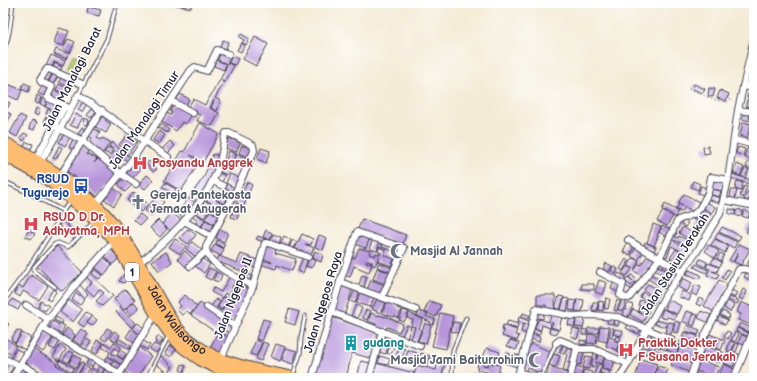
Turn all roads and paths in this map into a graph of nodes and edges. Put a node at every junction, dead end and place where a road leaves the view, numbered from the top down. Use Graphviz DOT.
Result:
graph roads {
  1 [pos="13,3"];
  2 [pos="117,3"];
  3 [pos="754,38"];
  4 [pos="3,51"];
  5 [pos="229,54"];
  6 [pos="82,84"];
  7 [pos="743,86"];
  8 [pos="754,88"];
  9 [pos="688,89"];
  10 [pos="78,94"];
  11 [pos="171,101"];
  12 [pos="740,101"];
  13 [pos="68,107"];
  14 [pos="102,110"];
  15 [pos="738,110"];
  16 [pos="754,112"];
  17 [pos="193,114"];
  18 [pos="57,128"];
  19 [pos="735,140"];
  20 [pos="83,141"];
  21 [pos="3,142"];
  22 [pos="145,142"];
  23 [pos="754,144"];
  24 [pos="3,154"];
  25 [pos="168,158"];
  26 [pos="38,161"];
  27 [pos="121,174"];
  28 [pos="60,176"];
  29 [pos="213,180"];
  30 [pos="728,180"];
  31 [pos="3,181"];
  32 [pos="136,184"];
  33 [pos="223,186"];
  34 [pos="71,199"];
  35 [pos="724,200"];
  36 [pos="95,205"];
  37 [pos="750,205"];
  38 [pos="63,211"];
  39 [pos="96,220"];
  40 [pos="184,221"];
  41 [pos="211,236"];
  42 [pos="115,240"];
  43 [pos="628,240"];
  44 [pos="206,251"];
  45 [pos="308,257"];
  46 [pos="659,259"];
  47 [pos="138,264"];
  48 [pos="190,266"];
  49 [pos="600,272"];
  50 [pos="683,272"];
  51 [pos="754,272"];
  52 [pos="340,282"];
  53 [pos="252,286"];
  54 [pos="54,287"];
  55 [pos="382,297"];
  56 [pos="3,302"];
  57 [pos="26,305"];
  58 [pos="207,307"];
  59 [pos="416,310"];
  60 [pos="331,312"];
  61 [pos="156,313"];
  62 [pos="305,316"];
  63 [pos="466,318"];
  64 [pos="48,319"];
  65 [pos="235,326"];
  66 [pos="43,328"];
  67 [pos="647,329"];
  68 [pos="754,329"];
  69 [pos="382,331"];
  70 [pos="170,333"];
  71 [pos="671,339"];
  72 [pos="556,343"];
  73 [pos="420,346"];
  74 [pos="576,348"];
  75 [pos="3,358"];
  76 [pos="628,364"];
  77 [pos="21,365"];
  78 [pos="222,369"];
  79 [pos="254,375"];
  80 [pos="119,376"];
  81 [pos="530,376"];
  82 [pos="12,378"];
  83 [pos="44,378"];
  84 [pos="147,378"];
  85 [pos="293,378"];
  86 [pos="312,378"];
  87 [pos="369,378"];
  88 [pos="452,378"];
  89 [pos="570,378"];
  90 [pos="619,378"];
  91 [pos="690,378"];
  92 [pos="734,378"];
  1 -- 4 [label="lane"];
  2 -- 6 [label="lane, Jalan Manalagi Barat"];
  3 -- 7 [label="street, Jalan Stasiun Jerakah"];
  5 -- 11 [label="street, Jalan Manalagi Timur"];
  6 -- 10 [label="lane, Jalan Manalagi Barat"];
  6 -- 13 [label="street"];
  7 -- 8 [label="street"];
  7 -- 12 [label="street, Jalan Stasiun Jerakah"];
  9 -- 12 [label="path"];
  10 -- 13 [label="street, Jalan Manalagi Barat"];
  10 -- 14 [label="street"];
  11 -- 17 [label="street"];
  11 -- 22 [label="street, Jalan Manalagi Timur"];
  12 -- 15 [label="street, Jalan Stasiun Jerakah"];
  13 -- 18 [label="street, Jalan Manalagi Barat"];
  14 -- 20 [label="street"];
  14 -- 22 [label="street"];
  15 -- 16 [label="street"];
  15 -- 19 [label="street, Jalan Stasiun Jerakah"];
  18 -- 20 [label="street"];
  18 -- 26 [label="street, Jalan Manalagi Barat"];
  19 -- 23 [label="street"];
  19 -- 30 [label="street, Jalan Stasiun Jerakah"];
  20 -- 27 [label="street"];
  20 -- 28 [label="street"];
  21 -- 26 [label="highway, Jalan Walisongo / 1"];
  22 -- 25 [label="street"];
  22 -- 27 [label="street, Jalan Manalagi Timur"];
  24 -- 34 [label="highway, Jalan Walisongo / 1"];
  26 -- 28 [label="highway, Jalan Walisongo / 1"];
  27 -- 32 [label="street"];
  27 -- 36 [label="street, Jalan Manalagi Timur"];
  28 -- 36 [label="highway, Jalan Walisongo / 1"];
  29 -- 33 [label="street"];
  29 -- 40 [label="street"];
  29 -- 41 [label="street"];
  30 -- 35 [label="street, Jalan Stasiun Jerakah"];
  30 -- 46 [label="street"];
  31 -- 38 [label="lane"];
  34 -- 38 [label="lane"];
  34 -- 39 [label="highway, Jalan Walisongo / 1"];
  35 -- 37 [label="street"];
  35 -- 50 [label="street, Jalan Stasiun Jerakah"];
  36 -- 47 [label="highway, Jalan Walisongo / 1"];
  38 -- 56 [label="lane"];
  39 -- 42 [label="highway, Jalan Walisongo / 1"];
  39 -- 54 [label="lane"];
  40 -- 41 [label="street"];
  40 -- 47 [label="street"];
  41 -- 44 [label="street"];
  42 -- 61 [label="highway, Jalan Walisongo / 1"];
  42 -- 64 [label="street"];
  43 -- 46 [label="street"];
  44 -- 48 [label="street"];
  44 -- 53 [label="street"];
  45 -- 53 [label="street, Jalan Ngepos II"];
  46 -- 49 [label="street"];
  46 -- 50 [label="street"];
  47 -- 78 [label="highway, Jalan Walisongo / 1"];
  50 -- 67 [label="street, Jalan Stasiun Jerakah"];
  51 -- 91 [label="street"];
  52 -- 55 [label="street"];
  52 -- 55 [label="street, Jalan Ngepos Raya"];
  52 -- 60 [label="street, Jalan Ngepos Raya"];
  53 -- 65 [label="street, Jalan Ngepos II"];
  55 -- 59 [label="street"];
  57 -- 64 [label="street"];
  58 -- 65 [label="street"];
  60 -- 69 [label="street"];
  60 -- 86 [label="street, Jalan Ngepos Raya"];
  61 -- 70 [label="highway, Jalan Walisongo / 1"];
  61 -- 80 [label="street"];
  62 -- 85 [label="lane"];
  63 -- 88 [label="lane"];
  64 -- 66 [label="street"];
  65 -- 78 [label="street, Jalan Ngepos II"];
  66 -- 77 [label="street"];
  66 -- 80 [label="street"];
  67 -- 71 [label="street"];
  67 -- 76 [label="street, Jalan Stasiun Jerakah"];
  67 -- 81 [label="street"];
  68 -- 92 [label="street"];
  69 -- 73 [label="street"];
  69 -- 87 [label="street"];
  70 -- 78 [label="highway, Jalan Walisongo / 1"];
  70 -- 84 [label="lane"];
  72 -- 74 [label="street"];
  72 -- 81 [label="lane"];
  74 -- 76 [label="street"];
  74 -- 89 [label="street"];
  75 -- 77 [label="street"];
  76 -- 90 [label="street, Jalan Stasiun Jerakah"];
  77 -- 82 [label="street"];
  77 -- 83 [label="street"];
  78 -- 79 [label="highway, Jalan Walisongo / 1"];
  79 -- 85 [label="highway, Jalan Walisongo / 1"];
}
